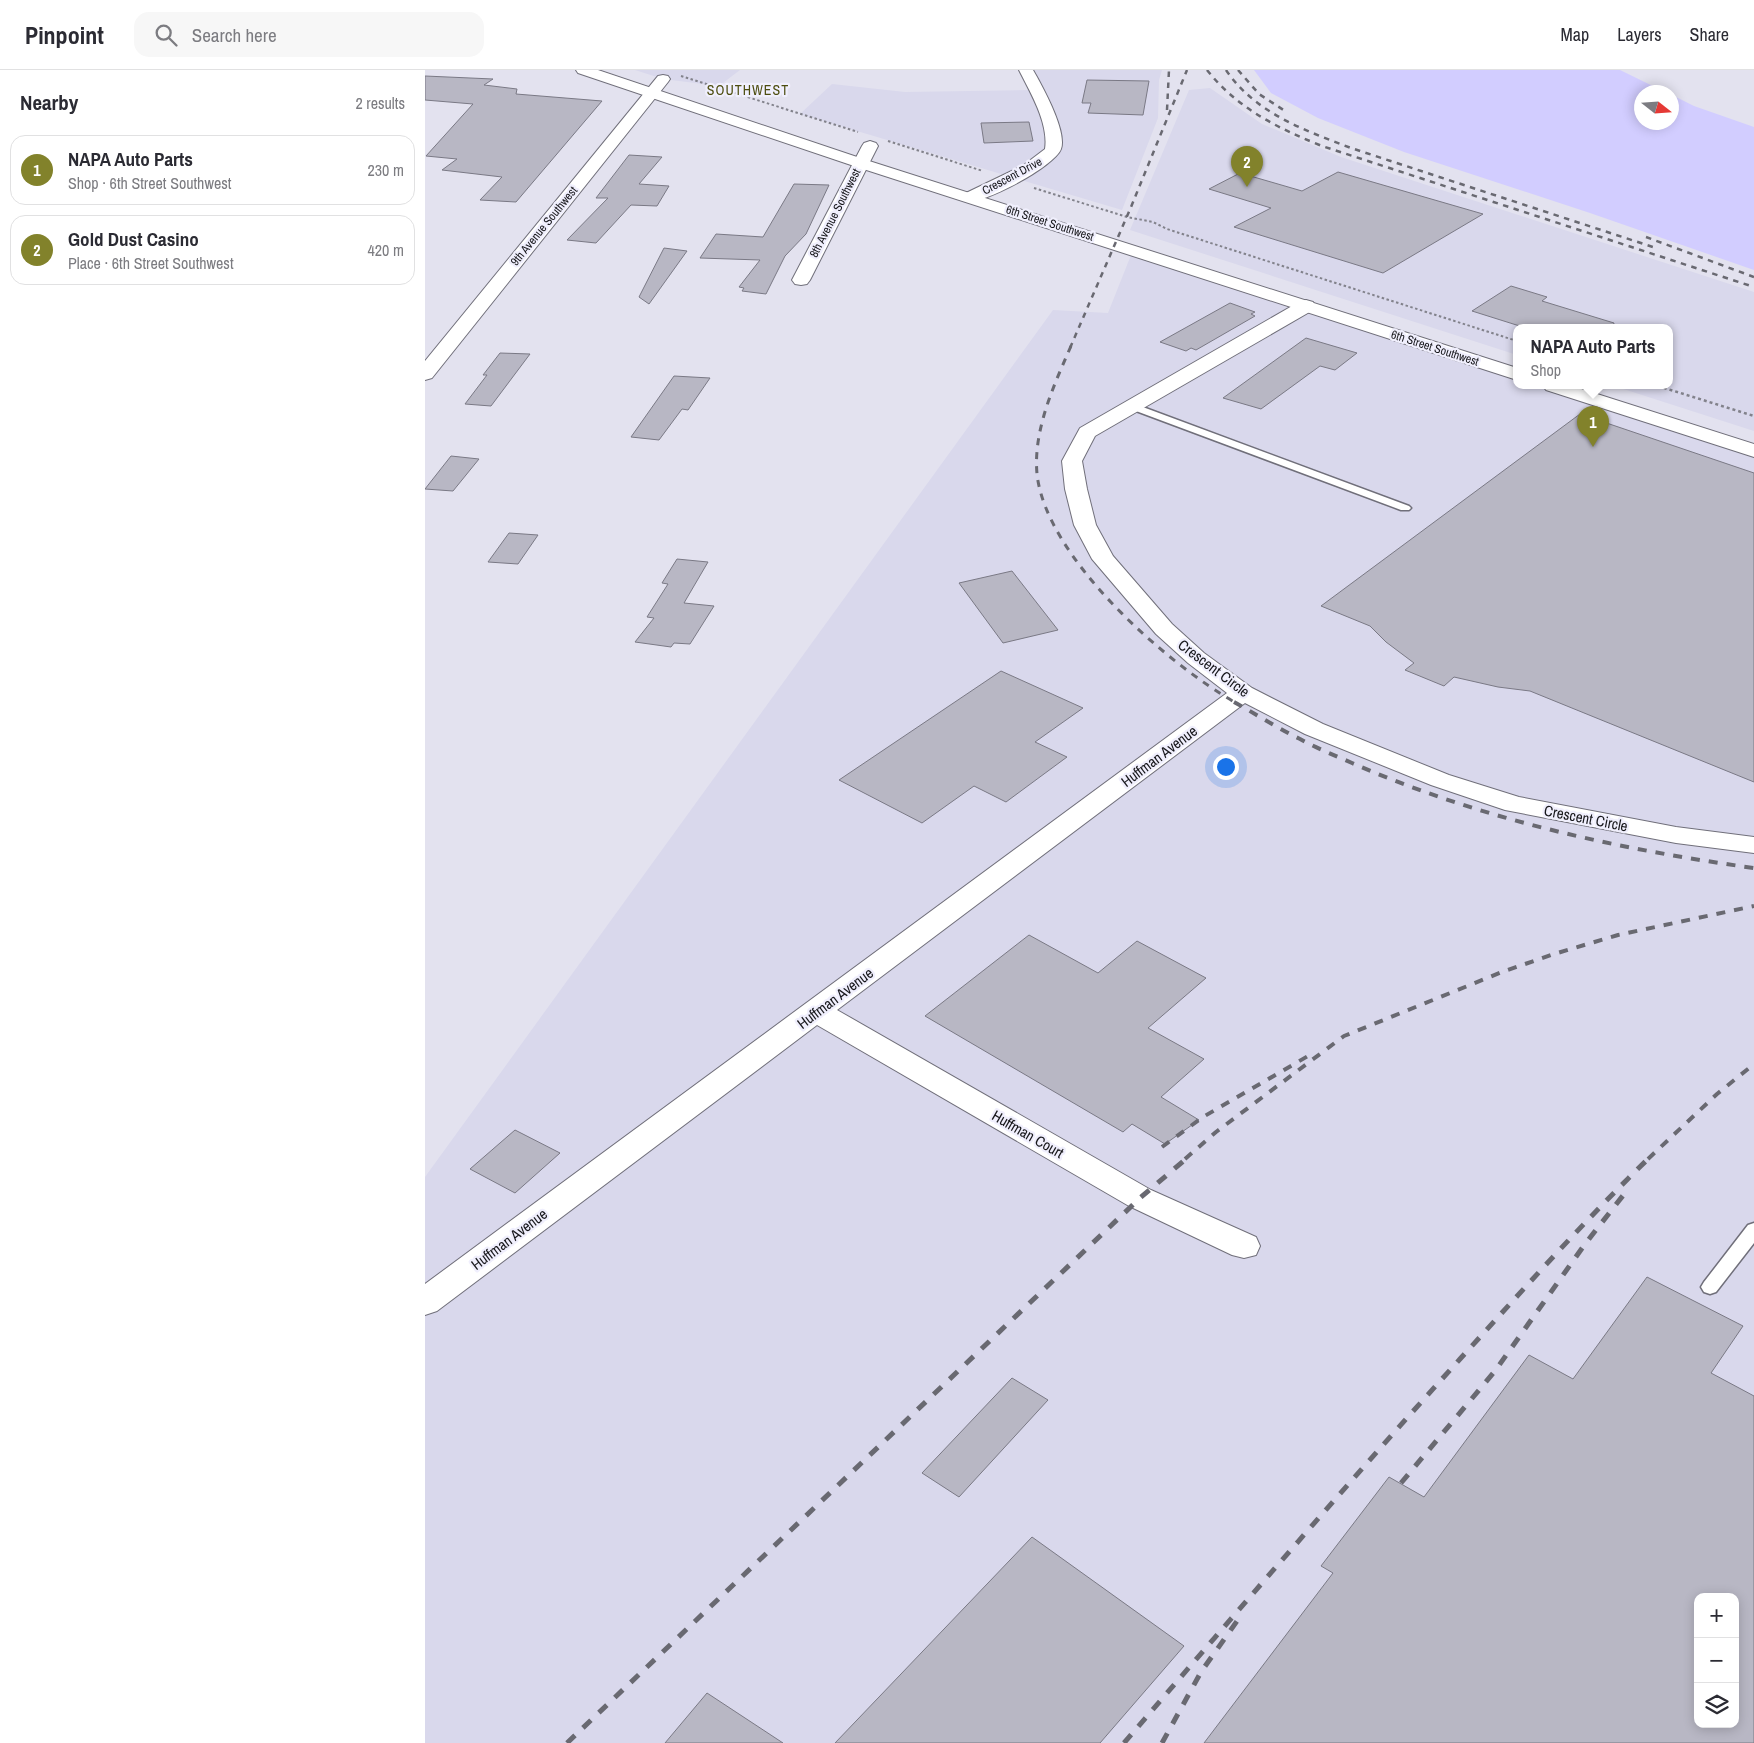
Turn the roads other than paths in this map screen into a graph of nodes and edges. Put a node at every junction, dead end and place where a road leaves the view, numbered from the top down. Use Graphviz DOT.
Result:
graph roads {
  1 [pos="583,70"];
  2 [pos="1026,70"];
  3 [pos="667,78"];
  4 [pos="652,93"];
  5 [pos="872,142"];
  6 [pos="860,163"];
  7 [pos="968,177"];
  8 [pos="995,186"];
  9 [pos="1013,192"];
  10 [pos="972,197"];
  11 [pos="801,280"];
  12 [pos="1305,306"];
  13 [pos="1513,373"];
  14 [pos="425,374"];
  15 [pos="1562,389"];
  16 [pos="1622,389"];
  17 [pos="1132,406"];
  18 [pos="1688,410"];
  19 [pos="1754,451"];
  20 [pos="1405,508"];
  21 [pos="1243,693"];
  22 [pos="1754,845"];
  23 [pos="817,1012"];
  24 [pos="1754,1230"];
  25 [pos="1244,1246"];
  26 [pos="1710,1287"];
  27 [pos="425,1302"];
  1 -- 4 [label="street, 6th Street Southwest"];
  2 -- 8 [label="street, Crescent Drive"];
  3 -- 4 [label="street, 9th Avenue Southwest"];
  4 -- 6 [label="street, 6th Street Southwest"];
  4 -- 14 [label="street, 9th Avenue Southwest"];
  5 -- 6 [label="street, 8th Avenue Southwest"];
  6 -- 10 [label="street, 6th Street Southwest"];
  6 -- 11 [label="street, 8th Avenue Southwest"];
  7 -- 8 [label="street, 6th Street Southwest"];
  8 -- 9 [label="street, 6th Street Southwest"];
  8 -- 10 [label="street, Crescent Drive"];
  10 -- 12 [label="street, 6th Street Southwest"];
  12 -- 13 [label="street, 6th Street Southwest"];
  12 -- 17 [label="street, Crescent Circle"];
  15 -- 19 [label="street"];
  16 -- 18 [label="street"];
  17 -- 20 [label="lane"];
  17 -- 21 [label="street, Crescent Circle"];
  21 -- 22 [label="street, Crescent Circle"];
  21 -- 23 [label="street, Huffman Avenue"];
  23 -- 25 [label="street, Huffman Court"];
  23 -- 27 [label="street, Huffman Avenue"];
  24 -- 26 [label="lane"];
}
